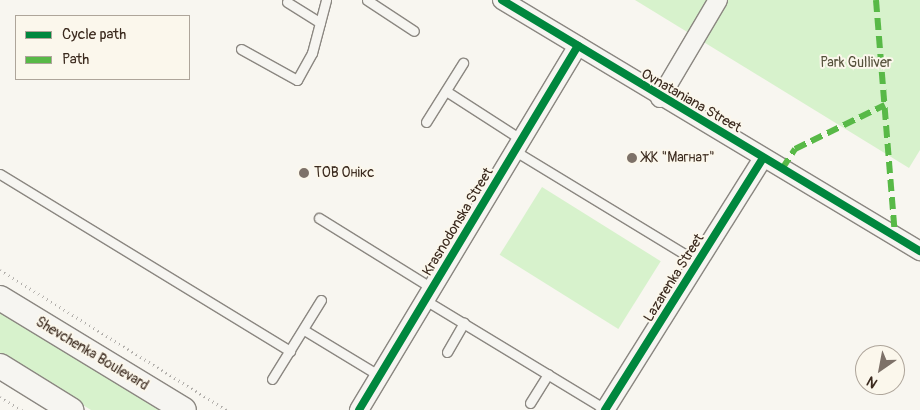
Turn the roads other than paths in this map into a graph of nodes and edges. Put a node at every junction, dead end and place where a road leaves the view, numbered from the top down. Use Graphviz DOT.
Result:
graph roads {
  1 [pos="326,0"];
  2 [pos="367,0"];
  3 [pos="502,0"];
  4 [pos="718,0"];
  5 [pos="287,2"];
  6 [pos="320,22"];
  7 [pos="414,31"];
  8 [pos="578,46"];
  9 [pos="242,49"];
  10 [pos="463,63"];
  11 [pos="446,91"];
  12 [pos="660,98"];
  13 [pos="426,122"];
  14 [pos="518,145"];
  15 [pos="763,158"];
  16 [pos="0,174"];
  17 [pos="319,218"];
  18 [pos="920,251"];
  19 [pos="699,263"];
  20 [pos="429,294"];
  21 [pos="0,298"];
  22 [pos="321,300"];
  23 [pos="464,323"];
  24 [pos="304,330"];
  25 [pos="290,351"];
  26 [pos="447,352"];
  27 [pos="0,366"];
  28 [pos="548,374"];
  29 [pos="380,376"];
  30 [pos="272,379"];
  31 [pos="530,403"];
  32 [pos="71,410"];
  33 [pos="184,410"];
  34 [pos="359,410"];
  35 [pos="605,410"];
  1 -- 6 [label="lane"];
  2 -- 7 [label="lane"];
  3 -- 8 [label="street, Ovnataniana Street"];
  4 -- 12 [label="street"];
  5 -- 6 [label="lane"];
  6 -- 9 [label="lane"];
  8 -- 12 [label="street, Ovnataniana Street"];
  8 -- 14 [label="street, Krasnodonska Street"];
  10 -- 11 [label="lane"];
  11 -- 13 [label="lane"];
  11 -- 14 [label="lane"];
  12 -- 15 [label="street, Ovnataniana Street"];
  14 -- 19 [label="lane"];
  14 -- 20 [label="street, Krasnodonska Street"];
  15 -- 18 [label="street, Ovnataniana Street"];
  15 -- 19 [label="street, Lazarenka Street"];
  16 -- 25 [label="lane"];
  17 -- 20 [label="lane"];
  19 -- 35 [label="street, Lazarenka Street"];
  20 -- 23 [label="lane"];
  20 -- 29 [label="street, Krasnodonska Street"];
  21 -- 33 [label="main road, Shevchenka Boulevard"];
  22 -- 24 [label="lane"];
  23 -- 26 [label="lane"];
  23 -- 28 [label="lane"];
  24 -- 25 [label="lane"];
  24 -- 29 [label="lane"];
  25 -- 30 [label="lane"];
  27 -- 32 [label="main road"];
  28 -- 31 [label="lane"];
  28 -- 35 [label="lane"];
  29 -- 34 [label="street, Krasnodonska Street"];
}
